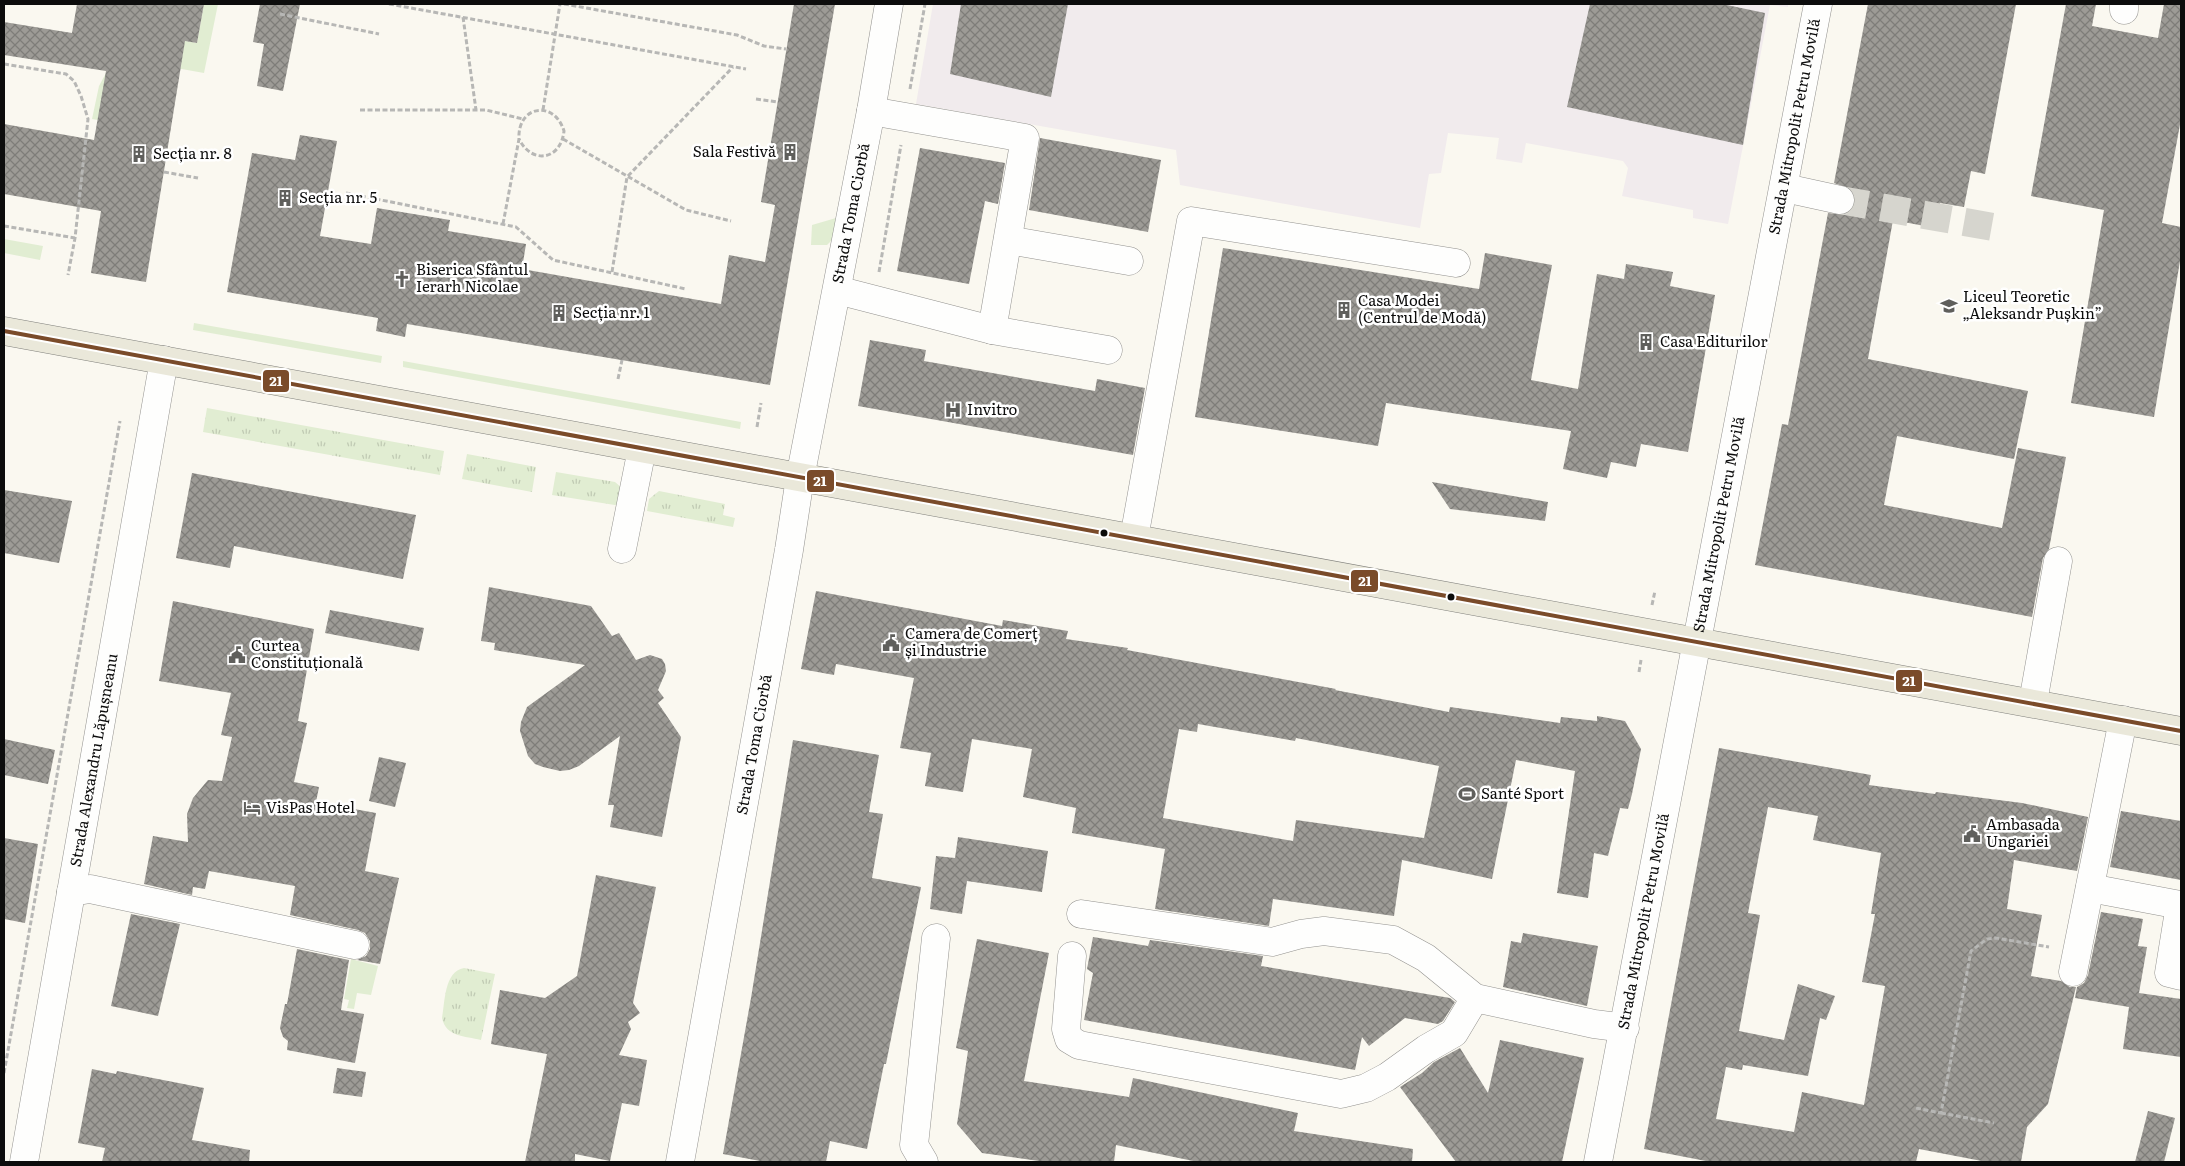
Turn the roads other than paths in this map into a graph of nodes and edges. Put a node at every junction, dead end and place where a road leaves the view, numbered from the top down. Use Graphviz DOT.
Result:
graph roads {
  1 [pos="889,4"];
  2 [pos="1818,4"];
  3 [pos="871,111"];
  4 [pos="1784,188"];
  5 [pos="1840,200"];
  6 [pos="1008,240"];
  7 [pos="1129,261"];
  8 [pos="1456,263"];
  9 [pos="837,290"];
  10 [pos="992,330"];
  11 [pos="4,331"];
  12 [pos="1108,350"];
  13 [pos="164,360"];
  14 [pos="642,449"];
  15 [pos="800,478"];
  16 [pos="1134,538"];
  17 [pos="622,549"];
  18 [pos="2058,561"];
  19 [pos="1696,642"];
  20 [pos="2033,702"];
  21 [pos="2123,720"];
  22 [pos="2181,731"];
  23 [pos="2090,888"];
  24 [pos="71,892"];
  25 [pos="1081,914"];
  26 [pos="936,938"];
  27 [pos="355,945"];
  28 [pos="1072,956"];
  29 [pos="2075,962"];
  30 [pos="2181,976"];
  31 [pos="1475,998"];
  32 [pos="1625,1028"];
  33 [pos="24,1162"];
  34 [pos="680,1162"];
  35 [pos="924,1162"];
  36 [pos="1598,1162"];
  1 -- 3 [label="street, Strada Toma Ciorbă"];
  2 -- 4 [label="street, Strada Mitropolit Petru Movilă"];
  3 -- 6 [label="street"];
  3 -- 9 [label="street, Strada Toma Ciorbă"];
  4 -- 5 [label="street"];
  4 -- 19 [label="street, Strada Mitropolit Petru Movilă"];
  6 -- 7 [label="street"];
  6 -- 10 [label="street"];
  8 -- 16 [label="street"];
  9 -- 10 [label="street"];
  9 -- 15 [label="street, Strada Toma Ciorbă"];
  10 -- 12 [label="street"];
  11 -- 13 [label="main road"];
  13 -- 14 [label="main road"];
  13 -- 24 [label="street, Strada Alexandru Lăpușneanu"];
  14 -- 15 [label="main road"];
  14 -- 17 [label="street"];
  15 -- 16 [label="main road"];
  15 -- 34 [label="street, Strada Toma Ciorbă"];
  16 -- 19 [label="main road"];
  18 -- 20 [label="street"];
  19 -- 20 [label="main road"];
  19 -- 32 [label="street, Strada Mitropolit Petru Movilă"];
  20 -- 21 [label="main road"];
  21 -- 22 [label="main road"];
  21 -- 23 [label="street"];
  23 -- 29 [label="street"];
  23 -- 30 [label="street"];
  24 -- 27 [label="street"];
  24 -- 33 [label="street, Strada Alexandru Lăpușneanu"];
  25 -- 31 [label="street"];
  26 -- 35 [label="street"];
  28 -- 31 [label="street"];
  31 -- 32 [label="street"];
  32 -- 36 [label="street, Strada Mitropolit Petru Movilă"];
}
